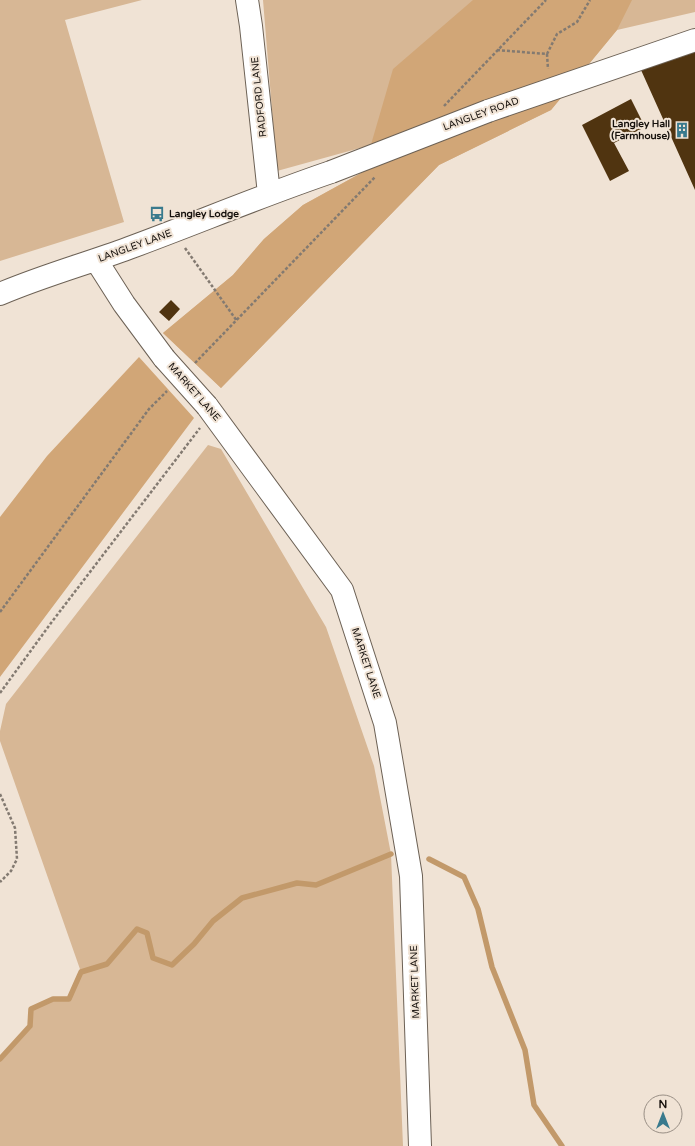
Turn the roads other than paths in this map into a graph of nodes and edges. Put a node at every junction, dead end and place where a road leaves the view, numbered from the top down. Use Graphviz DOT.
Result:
graph roads {
  1 [pos="247,0"];
  2 [pos="695,40"];
  3 [pos="269,194"];
  4 [pos="96,260"];
  5 [pos="0,294"];
  6 [pos="420,1146"];
  1 -- 3 [label="street, RADFORD LANE"];
  2 -- 3 [label="street, LANGLEY ROAD, bridge"];
  3 -- 4 [label="street, LANGLEY LANE"];
  4 -- 5 [label="street, LANGLEY LANE"];
  4 -- 6 [label="street, MARKET LANE, bridge"];
}
